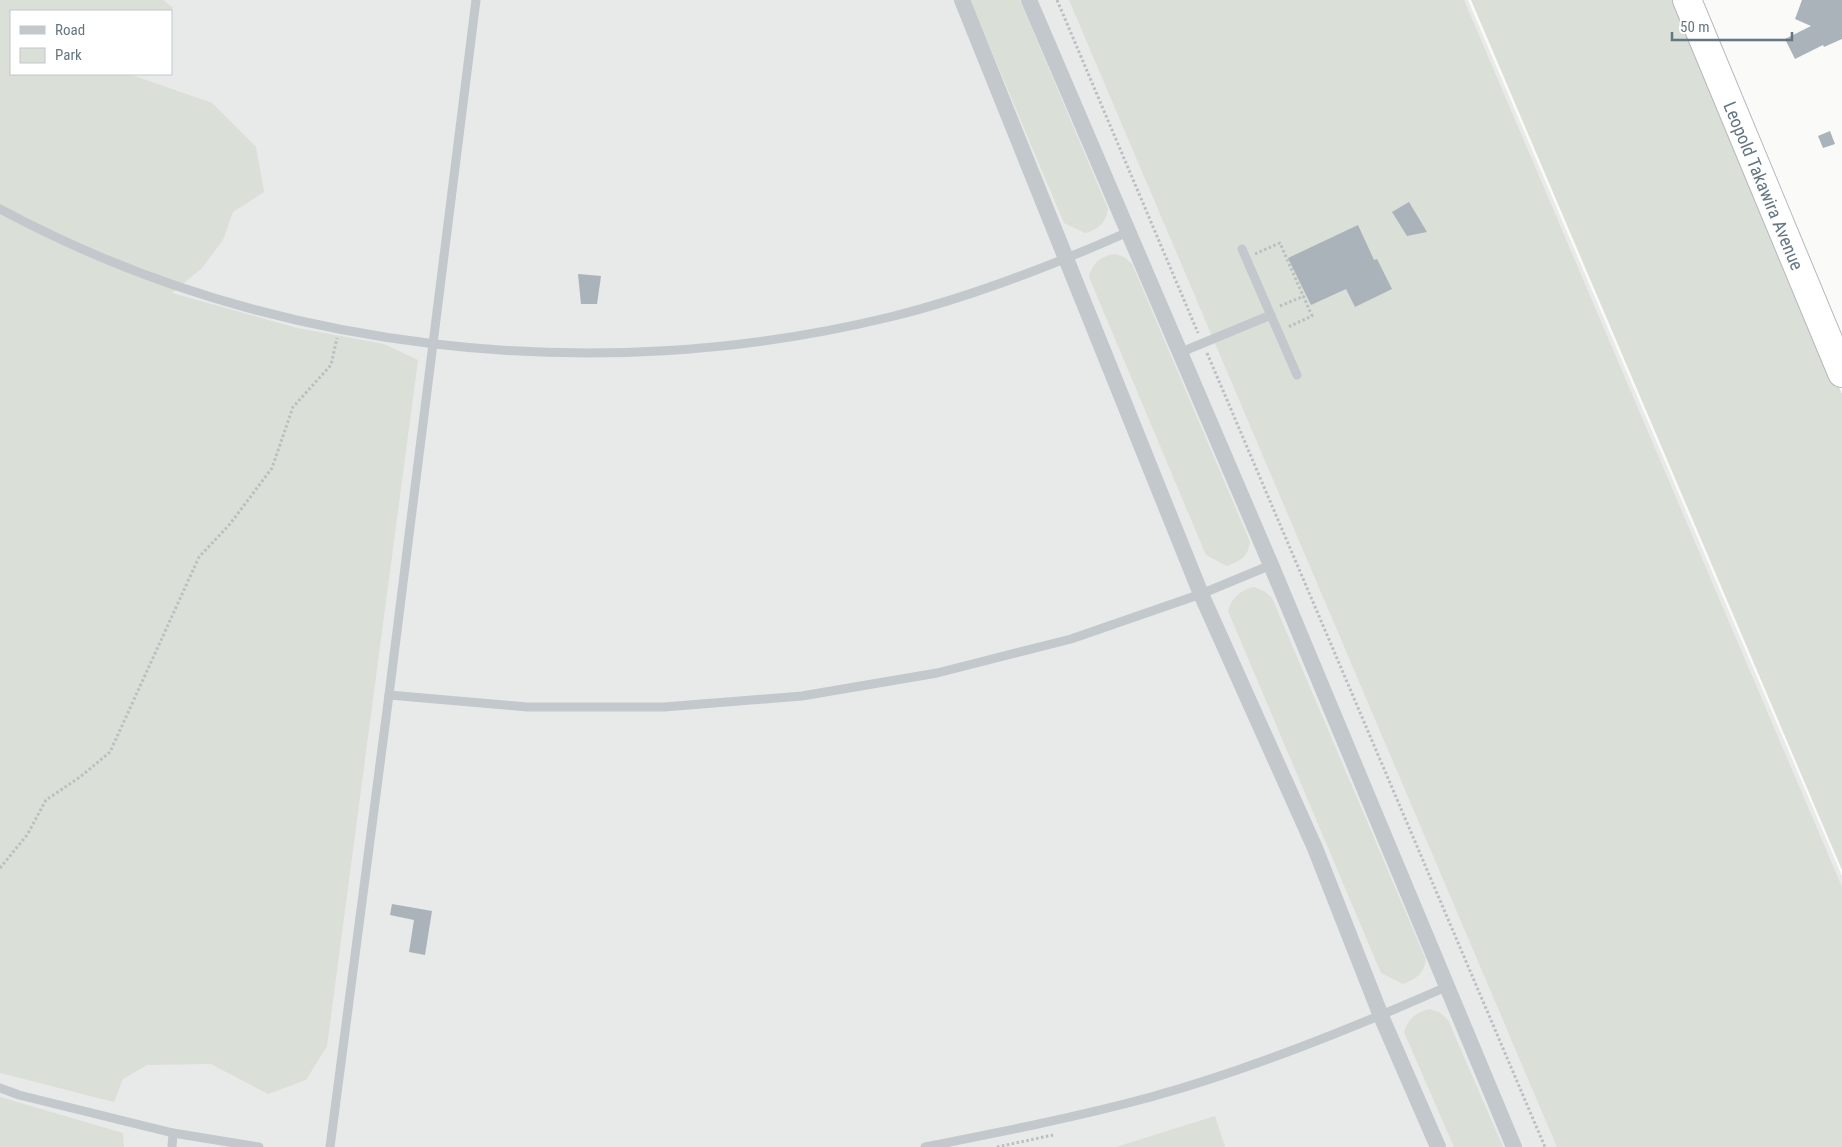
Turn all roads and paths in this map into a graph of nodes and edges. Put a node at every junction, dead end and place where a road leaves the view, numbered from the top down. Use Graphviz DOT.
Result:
graph roads {
  1 [pos="476,0"];
  2 [pos="962,0"];
  3 [pos="1029,0"];
  4 [pos="1057,0"];
  5 [pos="1687,0"];
  6 [pos="0,209"];
  7 [pos="1128,232"];
  8 [pos="1244,254"];
  9 [pos="1066,260"];
  10 [pos="1271,315"];
  11 [pos="340,328"];
  12 [pos="1278,331"];
  13 [pos="1203,343"];
  14 [pos="432,344"];
  15 [pos="1179,353"];
  16 [pos="1842,372"];
  17 [pos="1297,375"];
  18 [pos="1270,565"];
  19 [pos="1201,594"];
  20 [pos="389,695"];
  21 [pos="0,868"];
  22 [pos="1446,987"];
  23 [pos="1382,1016"];
  24 [pos="0,1088"];
  25 [pos="173,1132"];
  26 [pos="1057,1134"];
  27 [pos="172,1147"];
  28 [pos="258,1147"];
  29 [pos="330,1147"];
  30 [pos="926,1147"];
  31 [pos="997,1147"];
  32 [pos="1438,1147"];
  33 [pos="1514,1147"];
  34 [pos="1544,1147"];
  1 -- 14 [label="lane"];
  2 -- 9 [label="street"];
  3 -- 7 [label="street"];
  4 -- 13 [label="path"];
  5 -- 16 [label="highway, Leopold Takawira Avenue"];
  6 -- 11 [label="lane"];
  7 -- 9 [label="lane"];
  7 -- 15 [label="street"];
  8 -- 10 [label="lane"];
  8 -- 12 [label="path"];
  9 -- 14 [label="lane"];
  9 -- 19 [label="street"];
  10 -- 12 [label="lane"];
  10 -- 13 [label="lane"];
  11 -- 14 [label="lane"];
  11 -- 21 [label="path"];
  12 -- 17 [label="lane"];
  13 -- 15 [label="lane"];
  13 -- 34 [label="path"];
  14 -- 20 [label="lane"];
  15 -- 18 [label="street"];
  18 -- 19 [label="lane"];
  18 -- 22 [label="street"];
  19 -- 20 [label="lane"];
  19 -- 23 [label="street"];
  20 -- 29 [label="lane"];
  22 -- 23 [label="lane"];
  22 -- 33 [label="street"];
  23 -- 30 [label="lane"];
  23 -- 32 [label="street"];
  24 -- 25 [label="lane"];
  25 -- 27 [label="lane"];
  25 -- 28 [label="lane"];
  26 -- 31 [label="path"];
}
